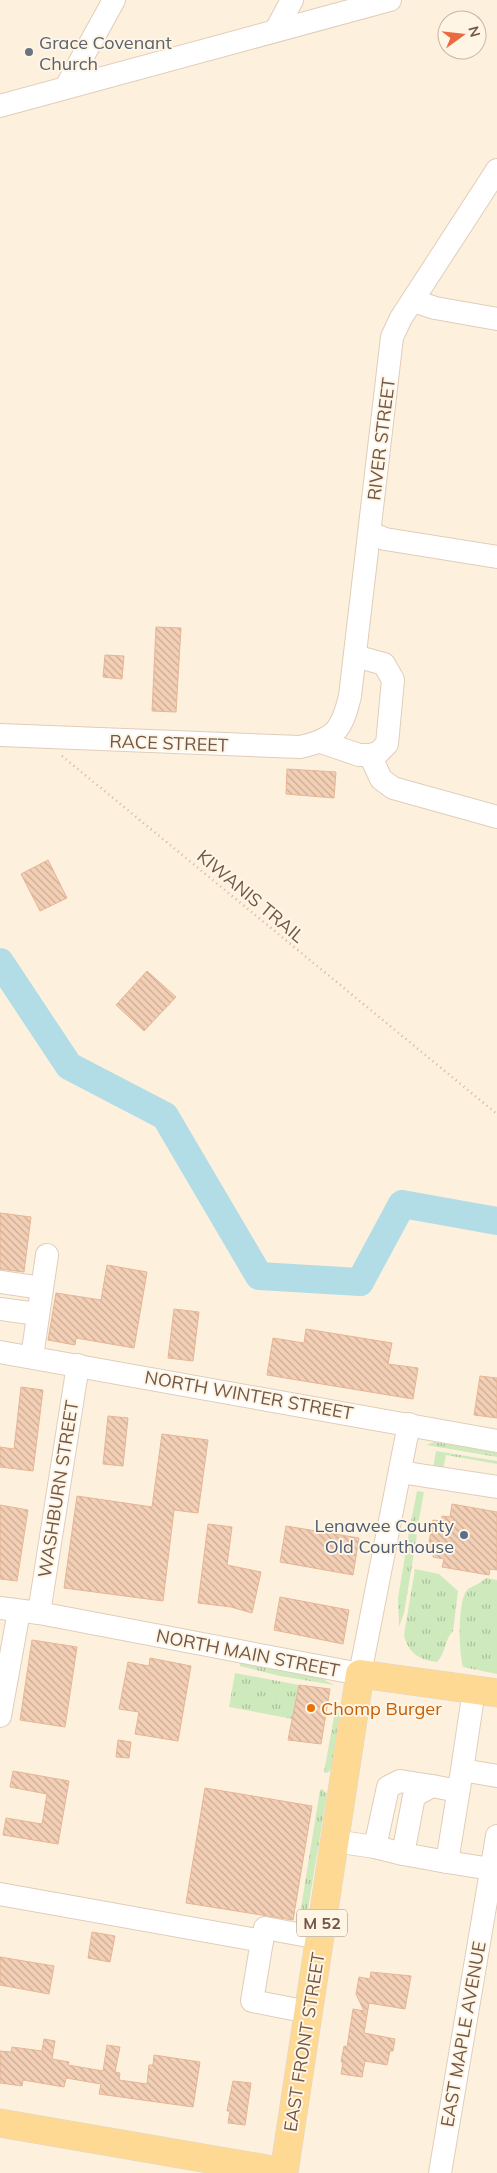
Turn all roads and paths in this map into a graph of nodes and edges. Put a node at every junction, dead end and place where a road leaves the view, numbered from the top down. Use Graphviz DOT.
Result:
graph roads {
  1 [pos="114,0"];
  2 [pos="292,0"];
  3 [pos="390,0"];
  4 [pos="276,30"];
  5 [pos="66,87"];
  6 [pos="0,106"];
  7 [pos="497,170"];
  8 [pos="414,301"];
  9 [pos="497,319"];
  10 [pos="370,533"];
  11 [pos="497,557"];
  12 [pos="355,656"];
  13 [pos="0,735"];
  14 [pos="328,737"];
  15 [pos="55,738"];
  16 [pos="370,755"];
  17 [pos="497,817"];
  18 [pos="497,1114"];
  19 [pos="47,1255"];
  20 [pos="0,1282"];
  21 [pos="42,1288"];
  22 [pos="0,1309"];
  23 [pos="38,1314"];
  24 [pos="0,1352"];
  25 [pos="32,1357"];
  26 [pos="78,1365"];
  27 [pos="409,1424"];
  28 [pos="497,1441"];
  29 [pos="400,1472"];
  30 [pos="497,1487"];
  31 [pos="19,1611"];
  32 [pos="360,1674"];
  33 [pos="486,1692"];
  34 [pos="0,1716"];
  35 [pos="497,1776"];
  36 [pos="460,1781"];
  37 [pos="432,1786"];
  38 [pos="497,1836"];
  39 [pos="334,1842"];
  40 [pos="375,1848"];
  41 [pos="403,1854"];
  42 [pos="447,1862"];
  43 [pos="491,1869"];
  44 [pos="0,1894"];
  45 [pos="490,1925"];
  46 [pos="319,1938"];
  47 [pos="262,1942"];
  48 [pos="308,2012"];
  49 [pos="0,2123"];
  50 [pos="285,2173"];
  51 [pos="440,2173"];
  1 -- 5 [label="street"];
  2 -- 4 [label="street"];
  3 -- 4 [label="street"];
  4 -- 5 [label="street"];
  5 -- 6 [label="street"];
  7 -- 8 [label="street, RIVER STREET"];
  8 -- 9 [label="street"];
  8 -- 10 [label="street, RIVER STREET"];
  10 -- 11 [label="street"];
  10 -- 12 [label="street, RIVER STREET"];
  12 -- 14 [label="street, RIVER STREET"];
  12 -- 16 [label="street"];
  13 -- 15 [label="street, RACE STREET"];
  14 -- 15 [label="street, RACE STREET"];
  14 -- 16 [label="street"];
  15 -- 18 [label="path, KIWANIS TRAIL"];
  16 -- 17 [label="street"];
  19 -- 21 [label="street"];
  20 -- 21 [label="street"];
  21 -- 23 [label="street"];
  22 -- 23 [label="street"];
  23 -- 25 [label="street"];
  24 -- 25 [label="street, NORTH WINTER STREET"];
  25 -- 26 [label="street, NORTH WINTER STREET"];
  26 -- 27 [label="street, NORTH WINTER STREET"];
  26 -- 31 [label="street, WASHBURN STREET"];
  27 -- 28 [label="street, NORTH WINTER STREET"];
  27 -- 29 [label="street"];
  29 -- 30 [label="street"];
  29 -- 32 [label="street"];
  31 -- 32 [label="street, NORTH MAIN STREET"];
  31 -- 34 [label="street, WASHBURN STREET"];
  32 -- 33 [label="main road, NORTH MAIN STREET"];
  32 -- 39 [label="main road, EAST FRONT STREET / M 52"];
  33 -- 36 [label="street"];
  35 -- 36 [label="street"];
  36 -- 37 [label="street"];
  36 -- 42 [label="street"];
  37 -- 40 [label="street"];
  37 -- 41 [label="street"];
  38 -- 43 [label="street, EAST MAPLE AVENUE"];
  39 -- 40 [label="street"];
  39 -- 46 [label="main road, EAST FRONT STREET / M 52"];
  40 -- 41 [label="street"];
  41 -- 42 [label="street"];
  42 -- 43 [label="street"];
  43 -- 45 [label="street, EAST MAPLE AVENUE"];
  44 -- 47 [label="street"];
  45 -- 51 [label="street, EAST MAPLE AVENUE"];
  46 -- 47 [label="street"];
  46 -- 48 [label="main road, EAST FRONT STREET / M 52"];
  47 -- 48 [label="street"];
  48 -- 50 [label="main road, EAST FRONT STREET / M 52"];
  49 -- 50 [label="main road, M 52"];
}
